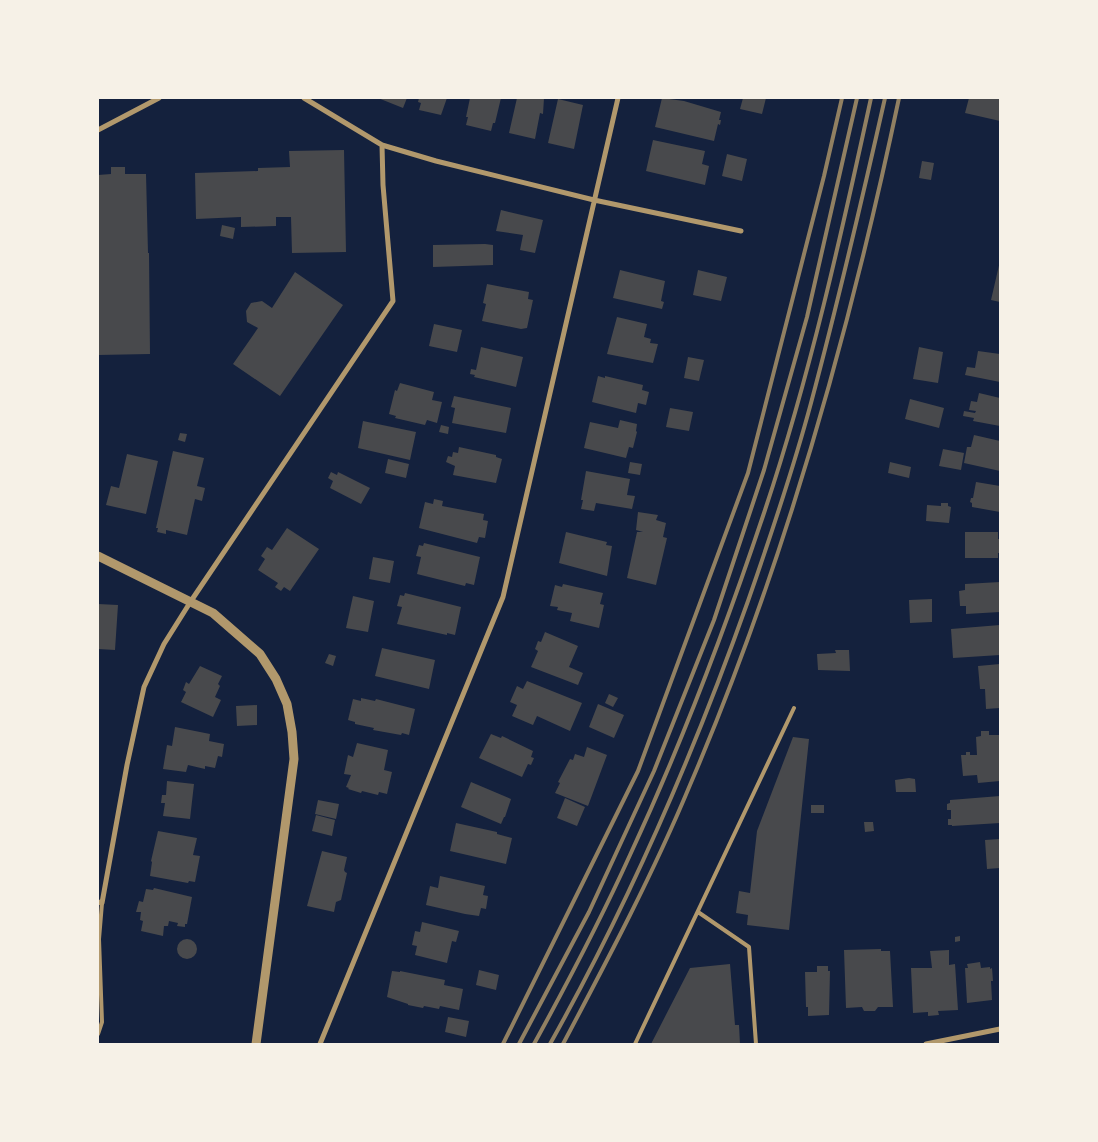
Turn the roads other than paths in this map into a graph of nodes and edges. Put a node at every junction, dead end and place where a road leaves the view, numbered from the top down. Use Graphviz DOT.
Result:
graph roads {
  1 [pos="159,98"];
  2 [pos="304,98"];
  3 [pos="618,98"];
  4 [pos="98,130"];
  5 [pos="382,145"];
  6 [pos="594,200"];
  7 [pos="741,231"];
  8 [pos="98,556"];
  9 [pos="191,601"];
  10 [pos="794,708"];
  11 [pos="100,903"];
  12 [pos="698,912"];
  13 [pos="1000,1029"];
  14 [pos="98,1034"];
  15 [pos="256,1044"];
  16 [pos="320,1044"];
  17 [pos="635,1044"];
  18 [pos="756,1044"];
  19 [pos="926,1044"];
  1 -- 4 [label="street"];
  2 -- 5 [label="street"];
  3 -- 6 [label="street"];
  5 -- 6 [label="street"];
  5 -- 9 [label="street"];
  6 -- 7 [label="street"];
  6 -- 16 [label="street"];
  8 -- 9 [label="street"];
  9 -- 11 [label="street"];
  9 -- 15 [label="street"];
  10 -- 12 [label="lane"];
  11 -- 14 [label="lane"];
  12 -- 17 [label="lane"];
  12 -- 18 [label="lane"];
  13 -- 19 [label="street"];
}
